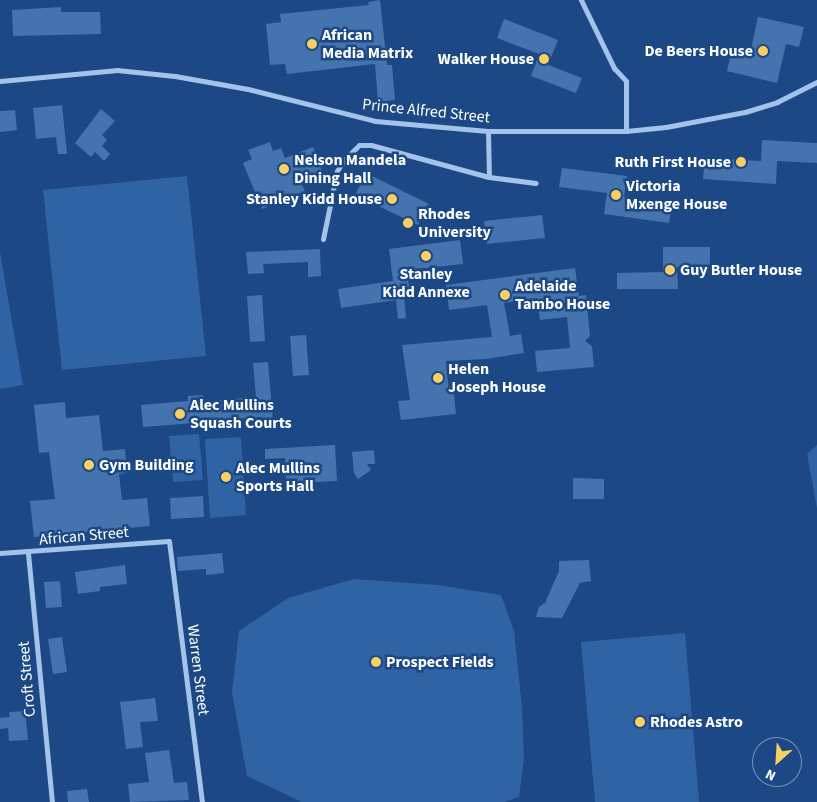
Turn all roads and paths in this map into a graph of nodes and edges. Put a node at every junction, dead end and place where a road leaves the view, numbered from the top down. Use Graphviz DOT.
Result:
graph roads {
  1 [pos="581,0"];
  2 [pos="0,80"];
  3 [pos="817,82"];
  4 [pos="488,131"];
  5 [pos="626,131"];
  6 [pos="489,177"];
  7 [pos="536,182"];
  8 [pos="323,239"];
  9 [pos="169,541"];
  10 [pos="0,553"];
  11 [pos="28,553"];
  12 [pos="52,802"];
  13 [pos="202,802"];
  1 -- 5 [label="street"];
  2 -- 4 [label="street, Prince Alfred Street"];
  3 -- 5 [label="street, Prince Alfred Street"];
  4 -- 5 [label="street, Prince Alfred Street"];
  4 -- 6 [label="street"];
  6 -- 7 [label="street"];
  6 -- 8 [label="street"];
  9 -- 11 [label="street, African Street"];
  9 -- 13 [label="street, Warren Street"];
  10 -- 11 [label="street, African Street"];
  11 -- 12 [label="street, Croft Street"];
}
